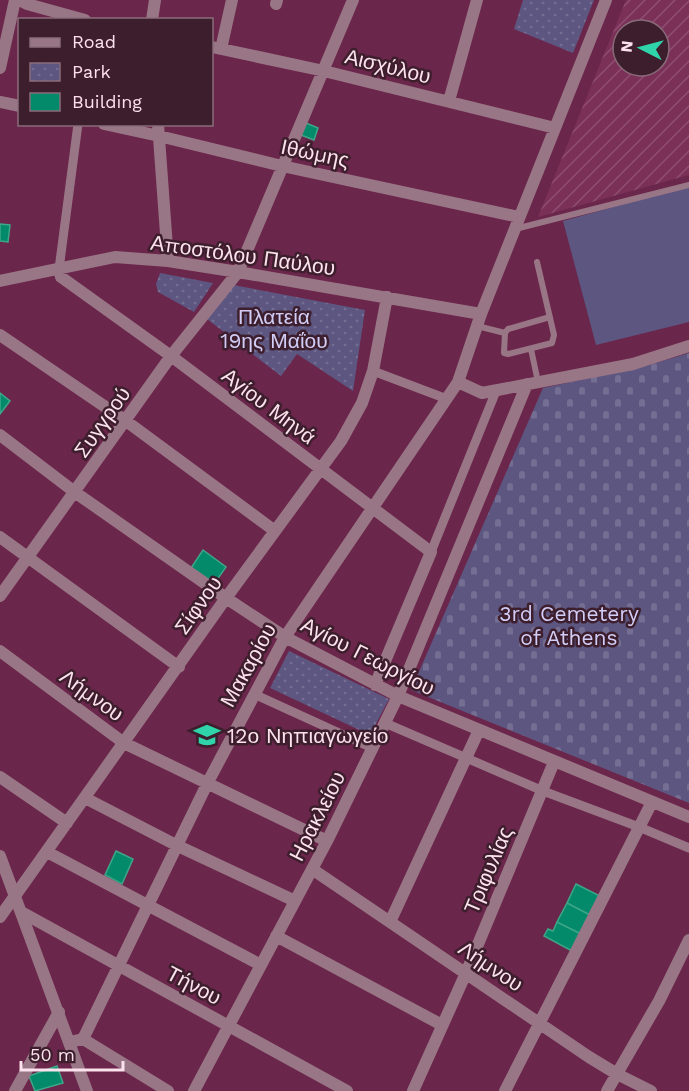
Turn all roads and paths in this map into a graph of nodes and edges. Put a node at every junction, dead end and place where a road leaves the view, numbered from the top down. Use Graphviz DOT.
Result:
graph roads {
  1 [pos="15,0"];
  2 [pos="20,0"];
  3 [pos="155,0"];
  4 [pos="232,0"];
  5 [pos="353,0"];
  6 [pos="477,0"];
  7 [pos="606,0"];
  8 [pos="78,18"];
  9 [pos="152,18"];
  10 [pos="216,48"];
  11 [pos="0,68"];
  12 [pos="324,70"];
  13 [pos="449,101"];
  14 [pos="0,102"];
  15 [pos="18,106"];
  16 [pos="78,126"];
  17 [pos="122,126"];
  18 [pos="555,128"];
  19 [pos="159,130"];
  20 [pos="282,166"];
  21 [pos="689,186"];
  22 [pos="517,223"];
  23 [pos="168,261"];
  24 [pos="537,262"];
  25 [pos="59,269"];
  26 [pos="238,272"];
  27 [pos="0,281"];
  28 [pos="387,297"];
  29 [pos="550,317"];
  30 [pos="479,320"];
  31 [pos="505,333"];
  32 [pos="0,335"];
  33 [pos="689,346"];
  34 [pos="531,349"];
  35 [pos="171,356"];
  36 [pos="373,371"];
  37 [pos="458,382"];
  38 [pos="533,383"];
  39 [pos="496,391"];
  40 [pos="447,399"];
  41 [pos="126,421"];
  42 [pos="0,435"];
  43 [pos="320,469"];
  44 [pos="76,493"];
  45 [pos="371,508"];
  46 [pos="275,531"];
  47 [pos="0,537"];
  48 [pos="431,552"];
  49 [pos="28,558"];
  50 [pos="0,596"];
  51 [pos="226,598"];
  52 [pos="285,637"];
  53 [pos="0,651"];
  54 [pos="179,667"];
  55 [pos="375,685"];
  56 [pos="254,694"];
  57 [pos="398,696"];
  58 [pos="385,723"];
  59 [pos="479,730"];
  60 [pos="124,743"];
  61 [pos="372,748"];
  62 [pos="466,758"];
  63 [pos="554,762"];
  64 [pos="0,777"];
  65 [pos="208,782"];
  66 [pos="543,791"];
  67 [pos="85,798"];
  68 [pos="652,802"];
  69 [pos="689,818"];
  70 [pos="67,823"];
  71 [pos="639,827"];
  72 [pos="327,841"];
  73 [pos="178,846"];
  74 [pos="689,848"];
  75 [pos="47,852"];
  76 [pos="0,856"];
  77 [pos="312,869"];
  78 [pos="16,895"];
  79 [pos="295,901"];
  80 [pos="149,906"];
  81 [pos="22,913"];
  82 [pos="0,917"];
  83 [pos="390,922"];
  84 [pos="276,936"];
  85 [pos="689,940"];
  86 [pos="261,965"];
  87 [pos="118,966"];
  88 [pos="466,973"];
  89 [pos="59,1012"];
  90 [pos="540,1022"];
  91 [pos="442,1025"];
  92 [pos="228,1026"];
  93 [pos="83,1039"];
  94 [pos="70,1042"];
  95 [pos="617,1074"];
  96 [pos="15,1091"];
  97 [pos="87,1091"];
  98 [pos="168,1091"];
  99 [pos="194,1091"];
  100 [pos="348,1091"];
  101 [pos="413,1091"];
  102 [pos="505,1091"];
  103 [pos="607,1091"];
  104 [pos="651,1091"];
  1 -- 11 [label="street"];
  2 -- 8 [label="street"];
  3 -- 9 [label="street"];
  4 -- 10 [label="street"];
  5 -- 12 [label="street, Συγγρού"];
  6 -- 13 [label="street"];
  7 -- 18 [label="street, Μακαρίου"];
  10 -- 12 [label="street, Αισχύλου"];
  12 -- 13 [label="street, Αισχύλου"];
  12 -- 20 [label="street, Συγγρού"];
  13 -- 18 [label="street, Αισχύλου"];
  14 -- 15 [label="street"];
  16 -- 25 [label="street"];
  17 -- 19 [label="street, Ιθώμης"];
  18 -- 22 [label="street, Μακαρίου"];
  19 -- 20 [label="street, Ιθώμης"];
  19 -- 23 [label="street"];
  20 -- 22 [label="street, Ιθώμης"];
  20 -- 26 [label="street, Συγγρού"];
  21 -- 22 [label="lane"];
  22 -- 30 [label="street, Μακαρίου"];
  23 -- 25 [label="street, Αποστόλου Παύλου"];
  23 -- 26 [label="street, Αποστόλου Παύλου"];
  24 -- 29 [label="lane"];
  25 -- 27 [label="street, Αποστόλου Παύλου"];
  25 -- 35 [label="street, Αγίου Μηνά"];
  26 -- 28 [label="street, Αποστόλου Παύλου"];
  26 -- 35 [label="street, Συγγρού"];
  28 -- 30 [label="street, Αποστόλου Παύλου"];
  28 -- 36 [label="street, Σίφνου"];
  29 -- 31 [label="lane"];
  29 -- 34 [label="lane"];
  30 -- 31 [label="lane"];
  30 -- 37 [label="street, Μακαρίου"];
  31 -- 34 [label="lane"];
  32 -- 41 [label="street"];
  33 -- 38 [label="street"];
  34 -- 38 [label="lane"];
  35 -- 41 [label="street, Συγγρού"];
  35 -- 43 [label="street, Αγίου Μηνά"];
  36 -- 40 [label="street"];
  36 -- 43 [label="street, Σίφνου"];
  37 -- 39 [label="street"];
  37 -- 40 [label="street, Μακαρίου"];
  38 -- 39 [label="street"];
  38 -- 57 [label="street, Ηρακλείου"];
  39 -- 48 [label="street"];
  40 -- 45 [label="street, Μακαρίου"];
  41 -- 44 [label="street, Συγγρού"];
  41 -- 46 [label="street"];
  42 -- 44 [label="street, Αγίου Γεωργίου"];
  43 -- 45 [label="street, Αγίου Μηνά"];
  43 -- 46 [label="street, Σίφνου"];
  44 -- 49 [label="street, Συγγρού"];
  44 -- 51 [label="street, Αγίου Γεωργίου"];
  45 -- 48 [label="street, Αγίου Μηνά"];
  45 -- 52 [label="street, Μακαρίου"];
  46 -- 51 [label="street, Σίφνου"];
  47 -- 49 [label="street"];
  48 -- 55 [label="street"];
  49 -- 50 [label="street, Συγγρού"];
  49 -- 54 [label="street"];
  51 -- 52 [label="street, Αγίου Γεωργίου"];
  51 -- 54 [label="street, Σίφνου"];
  52 -- 55 [label="street, Αγίου Γεωργίου"];
  52 -- 56 [label="street, Μακαρίου"];
  53 -- 60 [label="street, Λήμνου"];
  54 -- 60 [label="street, Σίφνου"];
  55 -- 57 [label="street, Αγίου Γεωργίου"];
  56 -- 61 [label="street"];
  56 -- 65 [label="street, Μακαρίου"];
  57 -- 58 [label="street, Ηρακλείου"];
  57 -- 59 [label="street, Αγίου Γεωργίου"];
  58 -- 61 [label="street, Ηρακλείου"];
  58 -- 62 [label="street"];
  59 -- 62 [label="street"];
  59 -- 63 [label="street, Αγίου Γεωργίου"];
  60 -- 65 [label="street, Λήμνου"];
  60 -- 67 [label="street, Σίφνου"];
  61 -- 72 [label="street, Ηρακλείου"];
  62 -- 66 [label="street"];
  62 -- 83 [label="street"];
  63 -- 66 [label="street, Τριφυλίας"];
  63 -- 68 [label="street, Αγίου Γεωργίου"];
  64 -- 70 [label="street"];
  65 -- 72 [label="street, Λήμνου"];
  65 -- 73 [label="street, Μακαρίου"];
  66 -- 71 [label="street"];
  66 -- 88 [label="street, Τριφυλίας"];
  67 -- 70 [label="street, Σίφνου"];
  67 -- 73 [label="street"];
  68 -- 69 [label="street, Αγίου Γεωργίου"];
  68 -- 71 [label="street"];
  70 -- 75 [label="street, Σίφνου"];
  71 -- 74 [label="street"];
  71 -- 90 [label="street"];
  72 -- 77 [label="street, Ηρακλείου"];
  73 -- 79 [label="street"];
  73 -- 80 [label="street, Μακαρίου"];
  75 -- 78 [label="street, Σίφνου"];
  75 -- 80 [label="street"];
  76 -- 78 [label="street"];
  77 -- 79 [label="street, Ηρακλείου"];
  77 -- 83 [label="street, Λήμνου"];
  78 -- 81 [label="street"];
  78 -- 82 [label="street, Σίφνου"];
  79 -- 84 [label="street, Ηρακλείου"];
  80 -- 86 [label="street"];
  80 -- 87 [label="street, Μακαρίου"];
  81 -- 87 [label="street, Τήνου"];
  81 -- 89 [label="street"];
  83 -- 88 [label="street, Λήμνου"];
  84 -- 86 [label="street, Ηρακλείου"];
  84 -- 91 [label="street"];
  85 -- 95 [label="street"];
  86 -- 92 [label="street, Ηρακλείου"];
  87 -- 92 [label="street, Τήνου"];
  87 -- 93 [label="street, Μακαρίου"];
  88 -- 90 [label="street, Λήμνου"];
  88 -- 91 [label="street, Τριφυλίας"];
  89 -- 94 [label="street"];
  89 -- 96 [label="street"];
  90 -- 95 [label="street, Λήμνου"];
  90 -- 102 [label="street"];
  91 -- 101 [label="street, Τριφυλίας"];
  92 -- 99 [label="street, Ηρακλείου"];
  92 -- 100 [label="street, Τήνου"];
  93 -- 94 [label="street"];
  93 -- 98 [label="street"];
  94 -- 97 [label="street"];
  95 -- 103 [label="street"];
  95 -- 104 [label="street, Λήμνου"];
}
